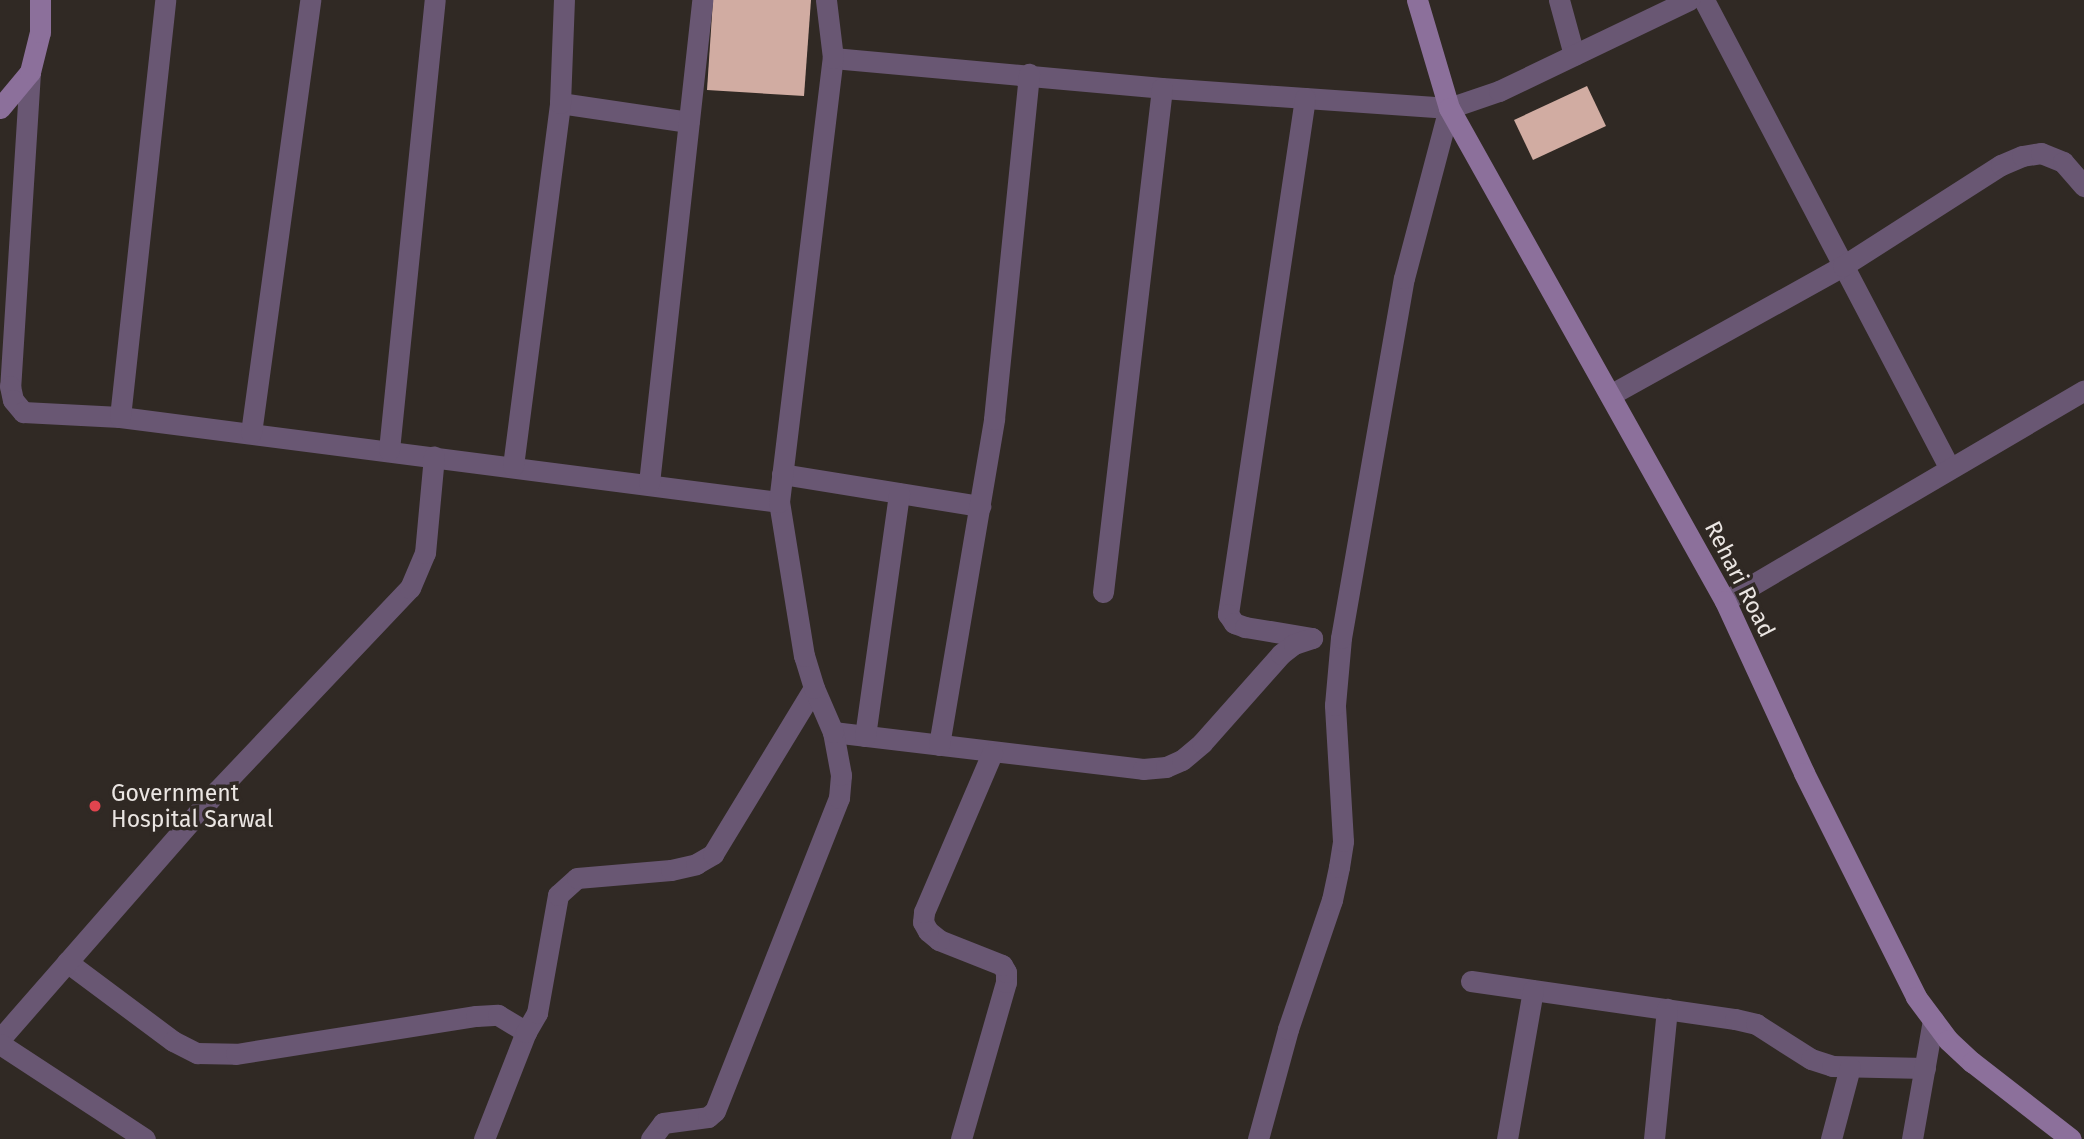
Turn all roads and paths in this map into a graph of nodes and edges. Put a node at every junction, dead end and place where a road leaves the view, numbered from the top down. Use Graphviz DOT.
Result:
graph roads {
  1 [pos="40,0"];
  2 [pos="165,0"];
  3 [pos="310,0"];
  4 [pos="435,0"];
  5 [pos="564,0"];
  6 [pos="702,0"];
  7 [pos="826,0"];
  8 [pos="1417,0"];
  9 [pos="1559,0"];
  10 [pos="1689,0"];
  11 [pos="1704,0"];
  12 [pos="1574,55"];
  13 [pos="833,58"];
  14 [pos="30,72"];
  15 [pos="1029,74"];
  16 [pos="1162,88"];
  17 [pos="1305,98"];
  18 [pos="560,103"];
  19 [pos="0,108"];
  20 [pos="1449,108"];
  21 [pos="689,121"];
  22 [pos="2084,186"];
  23 [pos="1843,266"];
  24 [pos="2084,390"];
  25 [pos="1610,396"];
  26 [pos="120,417"];
  27 [pos="251,433"];
  28 [pos="389,450"];
  29 [pos="433,456"];
  30 [pos="513,466"];
  31 [pos="1949,467"];
  32 [pos="782,474"];
  33 [pos="649,483"];
  34 [pos="899,493"];
  35 [pos="779,502"];
  36 [pos="980,506"];
  37 [pos="1102,592"];
  38 [pos="1725,601"];
  39 [pos="1312,638"];
  40 [pos="1341,638"];
  41 [pos="814,688"];
  42 [pos="833,732"];
  43 [pos="866,736"];
  44 [pos="939,745"];
  45 [pos="992,753"];
  46 [pos="67,962"];
  47 [pos="1471,981"];
  48 [pos="1533,990"];
  49 [pos="1667,1009"];
  50 [pos="1933,1020"];
  51 [pos="526,1032"];
  52 [pos="0,1042"];
  53 [pos="1850,1067"];
  54 [pos="1925,1068"];
  55 [pos="145,1139"];
  56 [pos="484,1139"];
  57 [pos="651,1139"];
  58 [pos="961,1139"];
  59 [pos="1258,1139"];
  60 [pos="1507,1139"];
  61 [pos="1654,1139"];
  62 [pos="1831,1139"];
  63 [pos="1912,1139"];
  64 [pos="2071,1139"];
  1 -- 14 [label="main road"];
  2 -- 26 [label="street"];
  3 -- 27 [label="street"];
  4 -- 28 [label="street"];
  5 -- 18 [label="street"];
  6 -- 21 [label="street"];
  7 -- 13 [label="street"];
  8 -- 20 [label="main road, Rehari Road"];
  9 -- 12 [label="street"];
  10 -- 12 [label="street"];
  11 -- 23 [label="street"];
  12 -- 20 [label="street"];
  13 -- 15 [label="street"];
  13 -- 32 [label="street"];
  14 -- 19 [label="main road"];
  14 -- 26 [label="street"];
  15 -- 16 [label="street"];
  15 -- 36 [label="street"];
  16 -- 17 [label="street"];
  16 -- 37 [label="street"];
  17 -- 20 [label="street"];
  17 -- 39 [label="street"];
  18 -- 21 [label="street"];
  18 -- 30 [label="street"];
  20 -- 25 [label="main road, Rehari Road"];
  20 -- 40 [label="street"];
  21 -- 33 [label="street"];
  22 -- 23 [label="street"];
  23 -- 25 [label="street"];
  23 -- 31 [label="street"];
  24 -- 31 [label="street"];
  25 -- 38 [label="main road, Rehari Road"];
  26 -- 27 [label="street"];
  27 -- 28 [label="street"];
  28 -- 29 [label="street"];
  29 -- 30 [label="street"];
  29 -- 46 [label="street"];
  30 -- 33 [label="street"];
  31 -- 38 [label="street"];
  32 -- 34 [label="street"];
  32 -- 35 [label="street"];
  33 -- 35 [label="street"];
  34 -- 36 [label="street"];
  34 -- 43 [label="street"];
  35 -- 41 [label="street"];
  36 -- 44 [label="street"];
  38 -- 50 [label="main road, Rehari Road"];
  39 -- 40 [label="street"];
  39 -- 45 [label="street"];
  40 -- 59 [label="street"];
  41 -- 42 [label="street"];
  41 -- 51 [label="street"];
  42 -- 43 [label="street"];
  42 -- 57 [label="street"];
  43 -- 44 [label="street"];
  44 -- 45 [label="street"];
  45 -- 58 [label="street"];
  46 -- 51 [label="street"];
  46 -- 52 [label="street"];
  47 -- 48 [label="street"];
  48 -- 49 [label="street"];
  48 -- 60 [label="street"];
  49 -- 53 [label="street"];
  49 -- 61 [label="street"];
  50 -- 54 [label="street"];
  50 -- 64 [label="main road, Rehari Road"];
  51 -- 56 [label="street"];
  52 -- 55 [label="street"];
  53 -- 54 [label="street"];
  53 -- 62 [label="street"];
  54 -- 63 [label="street"];
}
